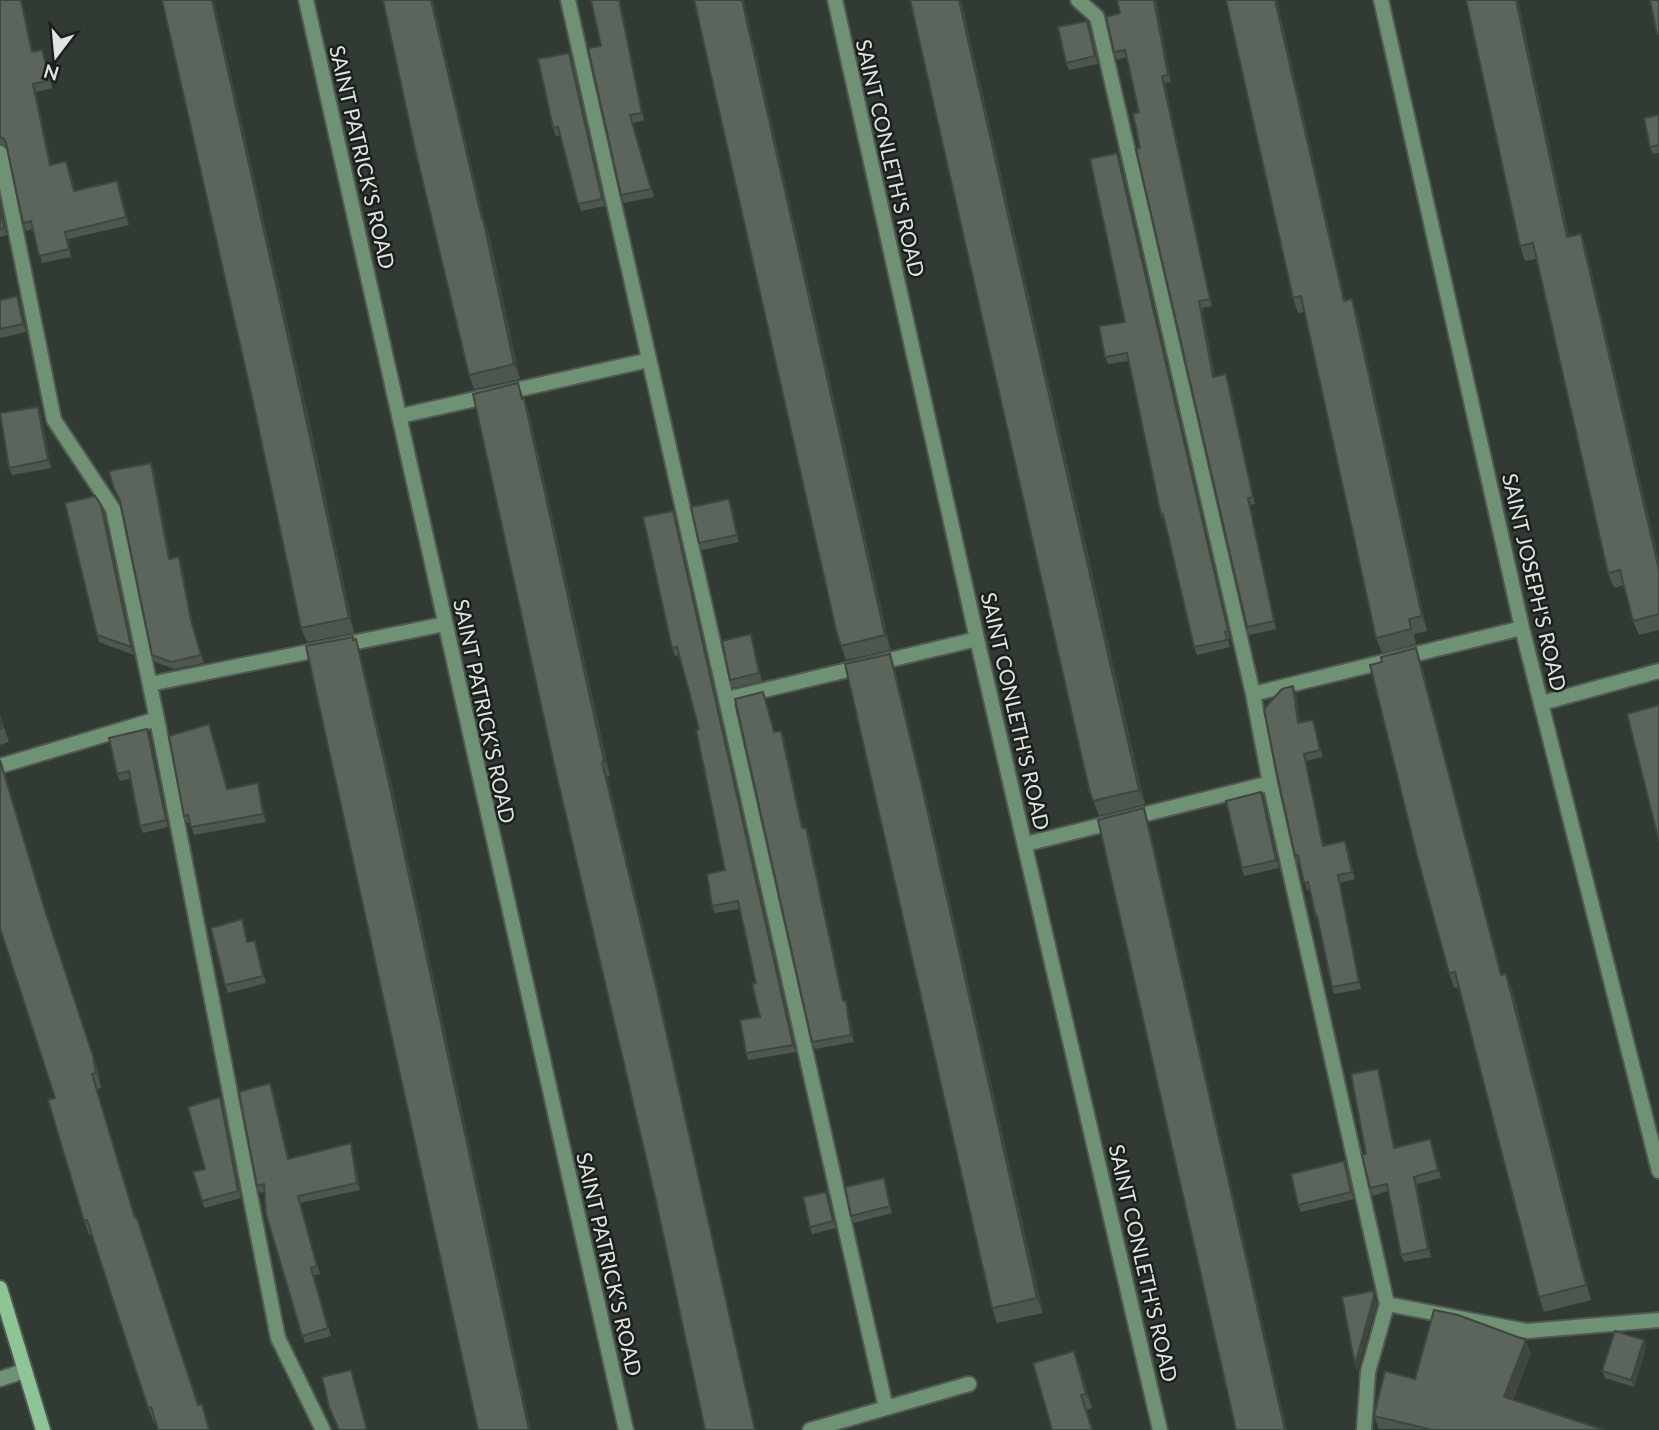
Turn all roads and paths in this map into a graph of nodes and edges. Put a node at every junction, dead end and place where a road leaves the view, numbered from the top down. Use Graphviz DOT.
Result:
graph roads {
  1 [pos="306,0"];
  2 [pos="568,0"];
  3 [pos="835,0"];
  4 [pos="1078,0"];
  5 [pos="1381,0"];
  6 [pos="0,153"];
  7 [pos="649,360"];
  8 [pos="400,416"];
  9 [pos="444,624"];
  10 [pos="1522,628"];
  11 [pos="977,639"];
  12 [pos="1659,671"];
  13 [pos="150,684"];
  14 [pos="1253,694"];
  15 [pos="727,699"];
  16 [pos="1542,703"];
  17 [pos="158,719"];
  18 [pos="0,766"];
  19 [pos="1270,783"];
  20 [pos="1026,844"];
  21 [pos="1659,1171"];
  22 [pos="0,1287"];
  23 [pos="1387,1304"];
  24 [pos="1659,1320"];
  25 [pos="24,1371"];
  26 [pos="0,1379"];
  27 [pos="969,1384"];
  28 [pos="886,1408"];
  29 [pos="861,1423"];
  30 [pos="43,1430"];
  31 [pos="323,1430"];
  32 [pos="626,1430"];
  33 [pos="810,1430"];
  34 [pos="1160,1430"];
  35 [pos="1364,1430"];
  1 -- 8 [label="street, SAINT PATRICK'S ROAD"];
  2 -- 7 [label="street"];
  3 -- 11 [label="street, SAINT CONLETH'S ROAD"];
  4 -- 14 [label="street"];
  5 -- 10 [label="street, SAINT JOSEPH'S ROAD"];
  6 -- 13 [label="street"];
  7 -- 8 [label="street"];
  7 -- 15 [label="street"];
  8 -- 9 [label="street, SAINT PATRICK'S ROAD"];
  9 -- 13 [label="street"];
  9 -- 32 [label="street, SAINT PATRICK'S ROAD"];
  10 -- 14 [label="street"];
  10 -- 16 [label="street, SAINT JOSEPH'S ROAD"];
  11 -- 15 [label="street"];
  11 -- 20 [label="street, SAINT CONLETH'S ROAD"];
  12 -- 16 [label="street"];
  13 -- 17 [label="street"];
  14 -- 19 [label="street"];
  15 -- 28 [label="street"];
  16 -- 21 [label="street, SAINT JOSEPH'S ROAD"];
  17 -- 18 [label="street"];
  17 -- 31 [label="street"];
  19 -- 20 [label="street"];
  19 -- 23 [label="street"];
  20 -- 34 [label="street, SAINT CONLETH'S ROAD"];
  22 -- 25 [label="main road"];
  23 -- 24 [label="street"];
  23 -- 35 [label="street"];
  25 -- 26 [label="street"];
  25 -- 30 [label="main road"];
  27 -- 28 [label="street"];
  28 -- 29 [label="street"];
  29 -- 33 [label="street"];
}
